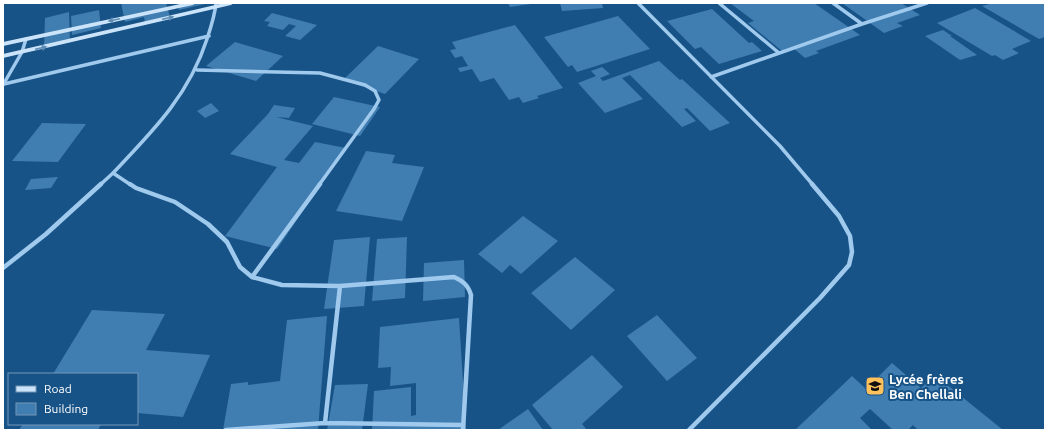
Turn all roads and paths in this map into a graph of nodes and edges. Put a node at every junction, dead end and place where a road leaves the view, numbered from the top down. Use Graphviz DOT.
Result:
graph roads {
  1 [pos="193,3"];
  2 [pos="231,3"];
  3 [pos="638,3"];
  4 [pos="719,3"];
  5 [pos="833,3"];
  6 [pos="927,3"];
  7 [pos="216,5"];
  8 [pos="862,24"];
  9 [pos="209,36"];
  10 [pos="26,39"];
  11 [pos="3,44"];
  12 [pos="22,52"];
  13 [pos="779,53"];
  14 [pos="3,56"];
  15 [pos="197,70"];
  16 [pos="711,77"];
  17 [pos="3,85"];
  18 [pos="113,173"];
  19 [pos="3,268"];
  20 [pos="252,277"];
  21 [pos="340,286"];
  22 [pos="325,423"];
  23 [pos="463,427"];
  24 [pos="226,430"];
  25 [pos="689,430"];
  1 -- 10 [label="street, one-way"];
  2 -- 7 [label="street"];
  3 -- 16 [label="street"];
  4 -- 13 [label="street"];
  5 -- 8 [label="street"];
  6 -- 8 [label="street"];
  7 -- 9 [label="street"];
  12 -- 7 [label="street, one-way"];
  8 -- 13 [label="street"];
  9 -- 15 [label="street"];
  9 -- 17 [label="street"];
  10 -- 11 [label="street"];
  10 -- 12 [label="street"];
  12 -- 14 [label="street"];
  12 -- 17 [label="street"];
  13 -- 16 [label="street"];
  15 -- 18 [label="street"];
  15 -- 20 [label="street"];
  16 -- 25 [label="street"];
  18 -- 19 [label="street"];
  18 -- 20 [label="street"];
  20 -- 21 [label="street"];
  21 -- 22 [label="street"];
  21 -- 23 [label="street"];
  22 -- 23 [label="street"];
  22 -- 24 [label="street"];
}
